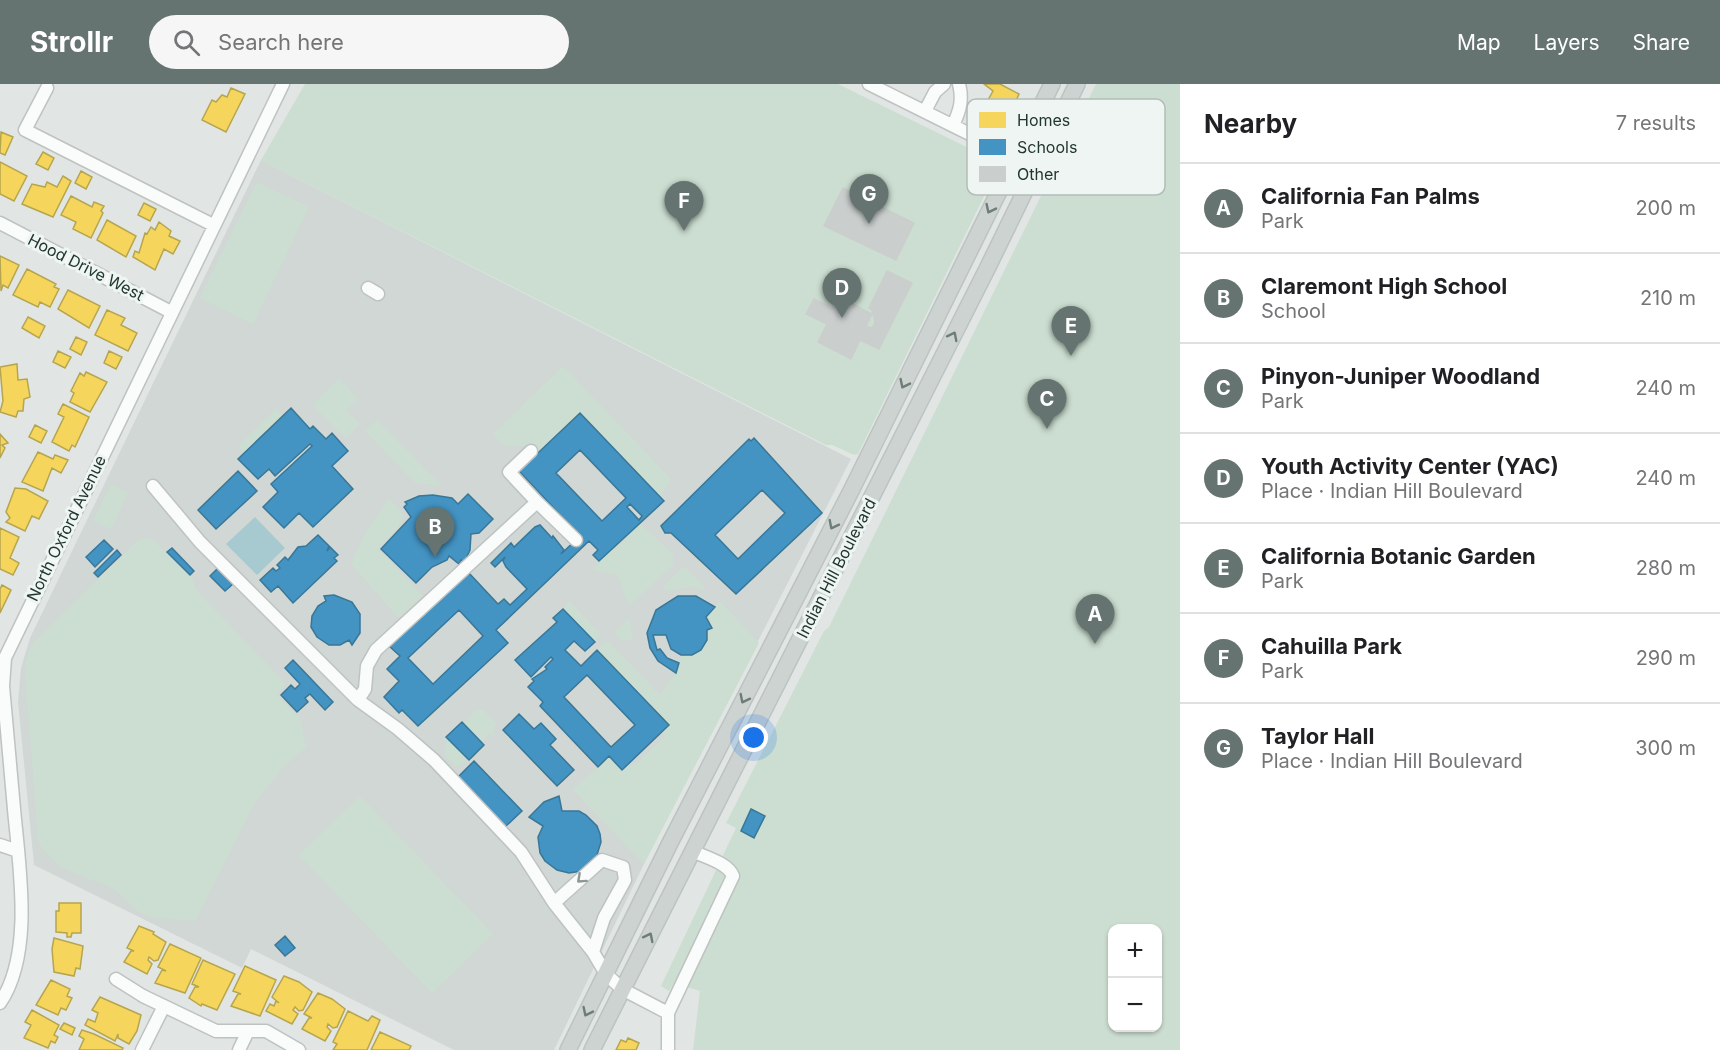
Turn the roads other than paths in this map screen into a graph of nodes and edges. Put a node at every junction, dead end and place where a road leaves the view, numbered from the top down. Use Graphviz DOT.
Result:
graph roads {
  1 [pos="283,84"];
  2 [pos="869,84"];
  3 [pos="944,84"];
  4 [pos="959,84"];
  5 [pos="1052,84"];
  6 [pos="1077,84"];
  7 [pos="47,88"];
  8 [pos="1045,99"];
  9 [pos="1070,99"];
  10 [pos="925,111"];
  11 [pos="953,125"];
  12 [pos="967,132"];
  13 [pos="997,195"];
  14 [pos="1022,195"];
  15 [pos="0,224"];
  16 [pos="213,225"];
  17 [pos="171,312"];
  18 [pos="531,451"];
  19 [pos="153,486"];
  20 [pos="537,502"];
  21 [pos="576,540"];
  22 [pos="2,657"];
  23 [pos="358,700"];
  24 [pos="0,845"];
  25 [pos="18,851"];
  26 [pos="692,851"];
  27 [pos="554,903"];
  28 [pos="593,952"];
  29 [pos="606,974"];
  30 [pos="116,979"];
  31 [pos="622,989"];
  32 [pos="0,1003"];
  33 [pos="164,1006"];
  34 [pos="668,1013"];
  35 [pos="248,1031"];
  36 [pos="142,1050"];
  37 [pos="239,1050"];
  38 [pos="299,1050"];
  39 [pos="568,1050"];
  40 [pos="592,1050"];
  41 [pos="668,1050"];
  1 -- 16 [label="street, North Oxford Avenue"];
  2 -- 10 [label="street"];
  3 -- 10 [label="street"];
  4 -- 11 [label="street"];
  5 -- 8 [label="main road, Indian Hill Boulevard"];
  6 -- 9 [label="main road, Indian Hill Boulevard"];
  7 -- 16 [label="street"];
  10 -- 11 [label="street"];
  11 -- 12 [label="street"];
  13 -- 29 [label="main road, Indian Hill Boulevard, one-way"];
  26 -- 14 [label="main road, Indian Hill Boulevard, one-way"];
  15 -- 17 [label="street, Hood Drive West"];
  16 -- 17 [label="street, North Oxford Avenue"];
  17 -- 22 [label="street, North Oxford Avenue"];
  18 -- 20 [label="street"];
  19 -- 23 [label="street"];
  20 -- 21 [label="street"];
  20 -- 23 [label="street"];
  22 -- 25 [label="street, North Oxford Avenue"];
  23 -- 27 [label="street"];
  24 -- 25 [label="street"];
  25 -- 32 [label="street, North Oxford Avenue"];
  31 -- 26 [label="main road, Indian Hill Boulevard, one-way"];
  26 -- 34 [label="street"];
  27 -- 28 [label="street"];
  28 -- 27 [label="street, one-way"];
  28 -- 29 [label="street"];
  29 -- 31 [label="street"];
  29 -- 39 [label="main road, Indian Hill Boulevard, one-way"];
  30 -- 33 [label="street"];
  31 -- 34 [label="street"];
  31 -- 40 [label="main road, Indian Hill Boulevard"];
  33 -- 35 [label="street"];
  33 -- 36 [label="street"];
  34 -- 41 [label="street"];
  35 -- 37 [label="street"];
  35 -- 38 [label="street"];
}
